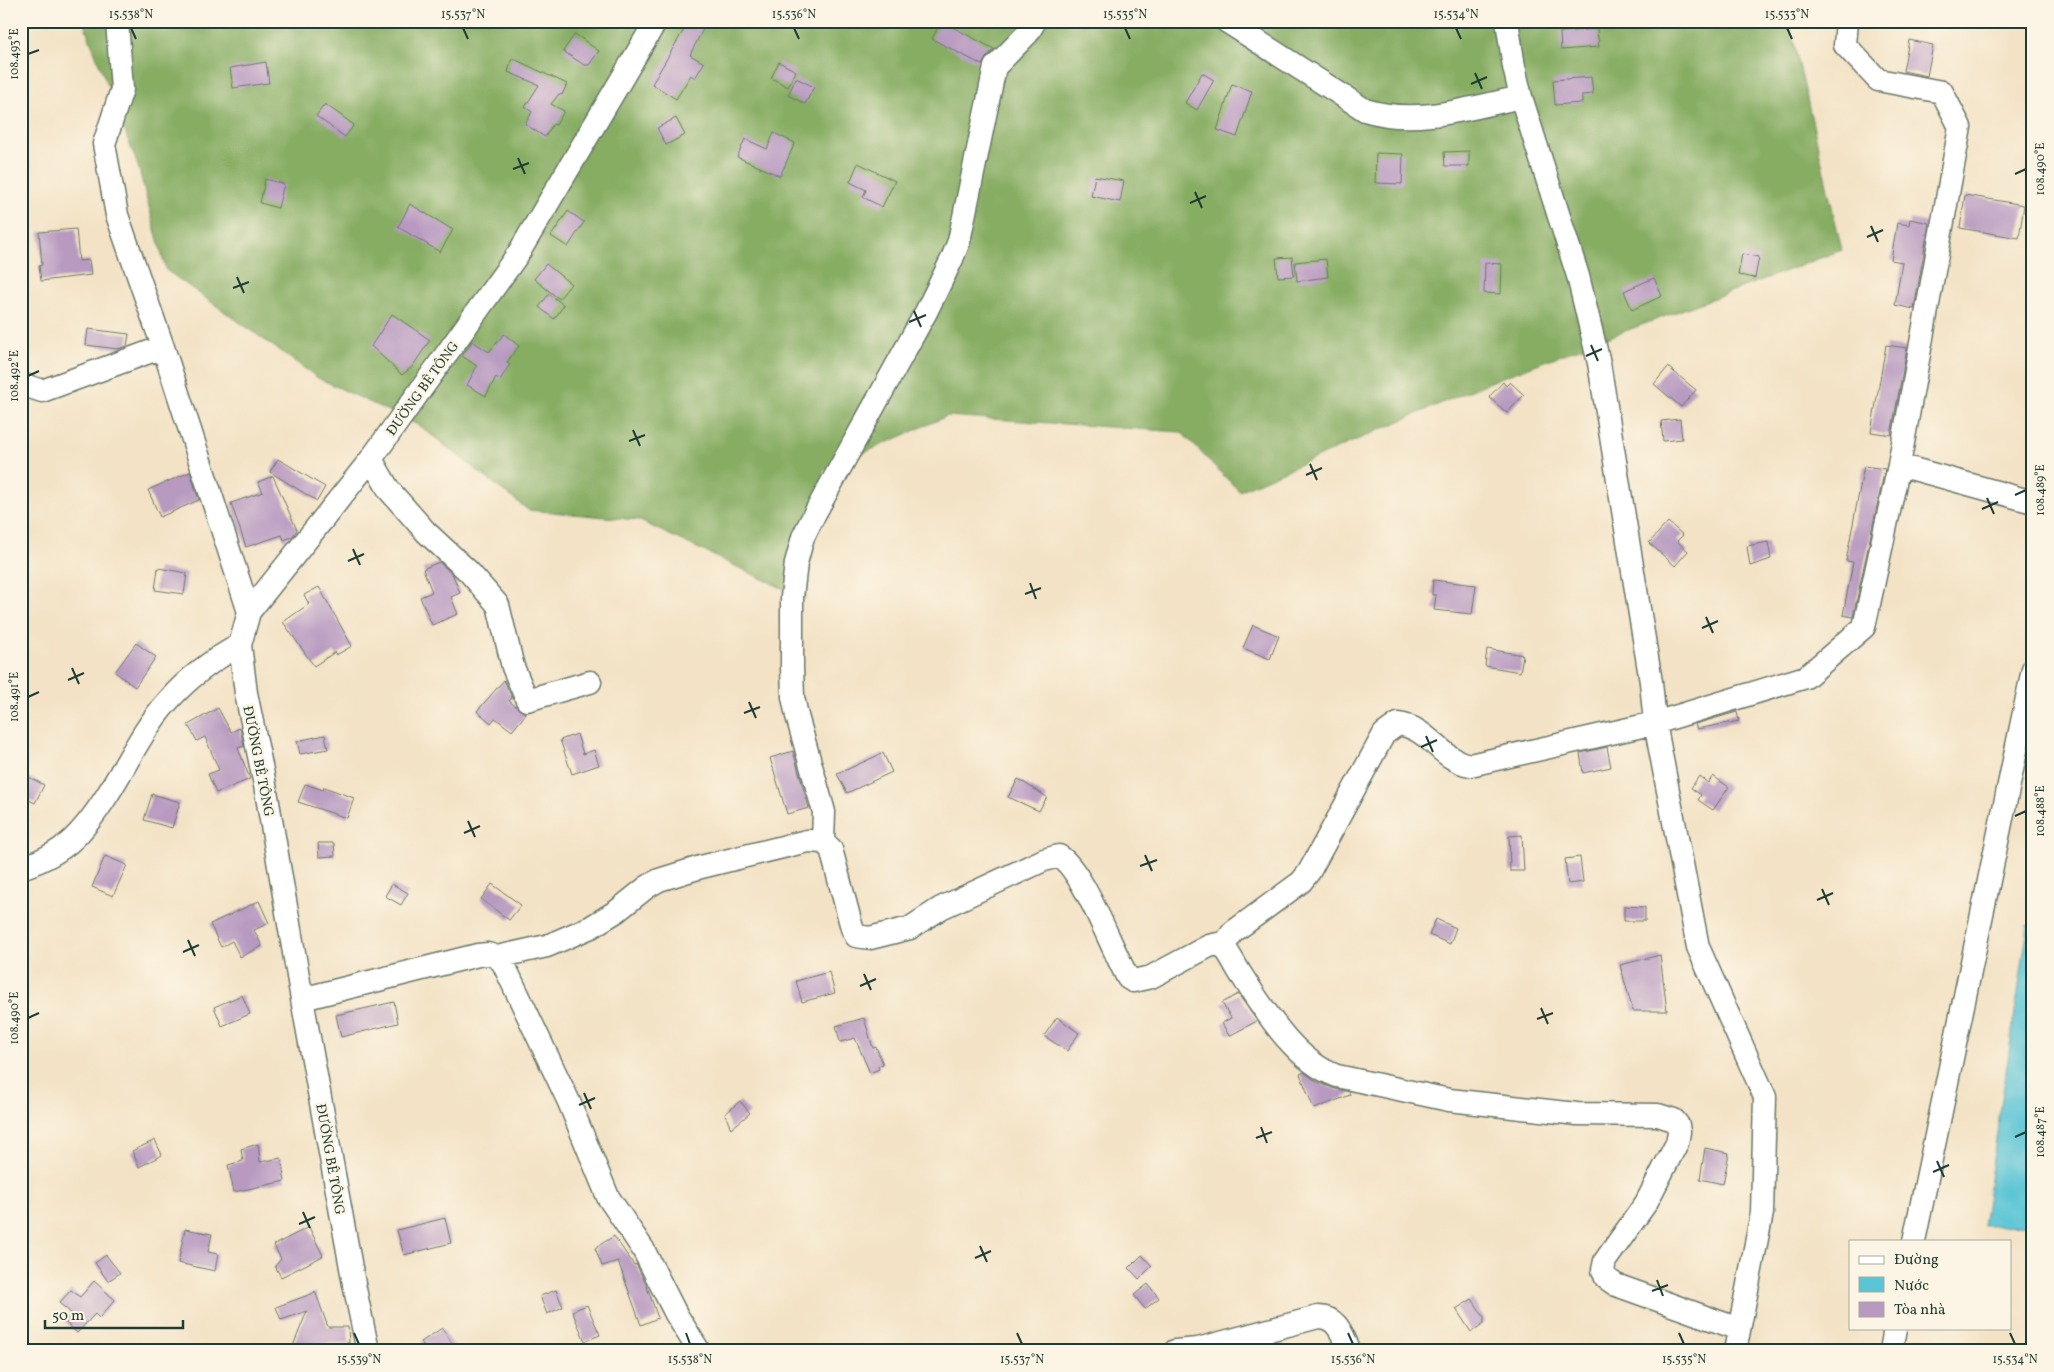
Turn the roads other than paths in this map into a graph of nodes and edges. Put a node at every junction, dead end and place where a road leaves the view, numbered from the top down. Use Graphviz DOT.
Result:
graph roads {
  1 [pos="117,21"];
  2 [pos="656,21"];
  3 [pos="1035,21"];
  4 [pos="1226,21"];
  5 [pos="1507,21"];
  6 [pos="1847,21"];
  7 [pos="1521,97"];
  8 [pos="163,347"];
  9 [pos="21,384"];
  10 [pos="371,459"];
  11 [pos="1899,465"];
  12 [pos="2033,502"];
  13 [pos="248,612"];
  14 [pos="240,645"];
  15 [pos="2033,669"];
  16 [pos="590,682"];
  17 [pos="1654,723"];
  18 [pos="823,842"];
  19 [pos="21,868"];
  20 [pos="1223,946"];
  21 [pos="497,957"];
  22 [pos="302,999"];
  23 [pos="1914,1240"];
  24 [pos="1895,1330"];
  25 [pos="1737,1340"];
  26 [pos="368,1351"];
  27 [pos="699,1351"];
  28 [pos="1175,1351"];
  29 [pos="1350,1351"];
  30 [pos="1891,1351"];
  1 -- 8 [label="street"];
  2 -- 10 [label="street, ĐƯỜNG BÊ TÔNG"];
  3 -- 18 [label="street"];
  4 -- 7 [label="street"];
  5 -- 7 [label="street"];
  6 -- 11 [label="street"];
  7 -- 17 [label="street"];
  8 -- 9 [label="street"];
  8 -- 13 [label="street"];
  10 -- 13 [label="street, ĐƯỜNG BÊ TÔNG"];
  10 -- 16 [label="street"];
  11 -- 12 [label="street"];
  11 -- 17 [label="street"];
  13 -- 14 [label="street, ĐƯỜNG BÊ TÔNG"];
  14 -- 19 [label="street"];
  14 -- 22 [label="street, ĐƯỜNG BÊ TÔNG"];
  15 -- 23 [label="street"];
  17 -- 20 [label="street"];
  17 -- 25 [label="street"];
  18 -- 20 [label="street"];
  18 -- 21 [label="street"];
  20 -- 25 [label="street"];
  21 -- 22 [label="street"];
  21 -- 27 [label="street"];
  22 -- 26 [label="street, ĐƯỜNG BÊ TÔNG"];
  24 -- 30 [label="street"];
  28 -- 29 [label="street"];
}
